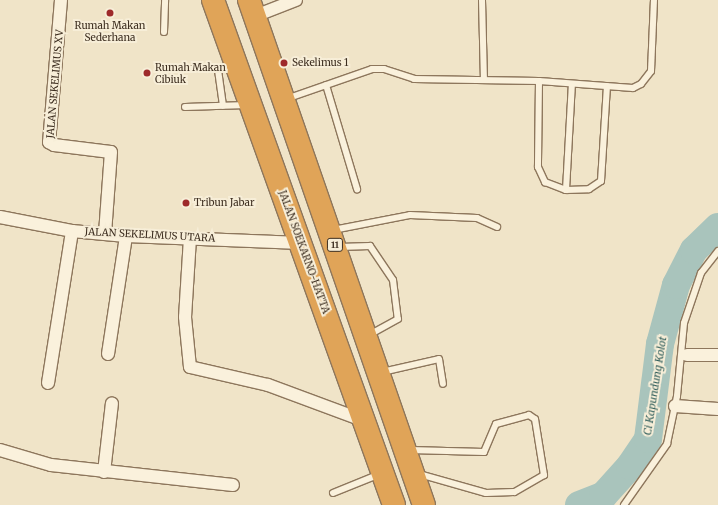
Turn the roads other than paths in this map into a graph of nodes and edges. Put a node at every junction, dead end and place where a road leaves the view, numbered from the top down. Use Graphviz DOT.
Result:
graph roads {
  1 [pos="62,0"];
  2 [pos="165,0"];
  3 [pos="213,0"];
  4 [pos="296,0"];
  5 [pos="482,0"];
  6 [pos="654,0"];
  7 [pos="252,8"];
  8 [pos="164,32"];
  9 [pos="169,69"];
  10 [pos="228,69"];
  11 [pos="484,80"];
  12 [pos="539,81"];
  13 [pos="572,84"];
  14 [pos="326,85"];
  15 [pos="607,86"];
  16 [pos="284,100"];
  17 [pos="251,104"];
  18 [pos="223,106"];
  19 [pos="185,107"];
  20 [pos="357,189"];
  21 [pos="566,190"];
  22 [pos="0,217"];
  23 [pos="497,227"];
  24 [pos="72,231"];
  25 [pos="105,234"];
  26 [pos="126,236"];
  27 [pos="190,238"];
  28 [pos="332,239"];
  29 [pos="301,243"];
  30 [pos="718,251"];
  31 [pos="366,337"];
  32 [pos="108,354"];
  33 [pos="687,355"];
  34 [pos="718,355"];
  35 [pos="379,373"];
  36 [pos="48,383"];
  37 [pos="443,384"];
  38 [pos="112,403"];
  39 [pos="675,406"];
  40 [pos="718,409"];
  41 [pos="365,421"];
  42 [pos="405,449"];
  43 [pos="0,450"];
  44 [pos="104,472"];
  45 [pos="384,473"];
  46 [pos="233,486"];
  47 [pos="419,489"];
  48 [pos="333,493"];
  49 [pos="393,500"];
  50 [pos="624,505"];
  1 -- 25 [label="street, JALAN SEKELIMUS XV"];
  2 -- 8 [label="lane"];
  3 -- 10 [label="highway, JALAN SOEKARNO-HATTA"];
  4 -- 7 [label="street"];
  5 -- 11 [label="lane"];
  6 -- 15 [label="lane"];
  7 -- 16 [label="highway, 11"];
  9 -- 10 [label="lane"];
  10 -- 17 [label="highway, JALAN SOEKARNO-HATTA"];
  10 -- 18 [label="lane"];
  11 -- 12 [label="lane"];
  11 -- 14 [label="lane"];
  12 -- 13 [label="lane"];
  12 -- 21 [label="lane"];
  13 -- 15 [label="lane"];
  13 -- 21 [label="lane"];
  14 -- 16 [label="lane"];
  14 -- 20 [label="lane"];
  15 -- 21 [label="lane"];
  16 -- 28 [label="highway, 11"];
  17 -- 18 [label="lane"];
  17 -- 29 [label="highway, JALAN SOEKARNO-HATTA"];
  18 -- 19 [label="lane"];
  22 -- 24 [label="street, JALAN SEKELIMUS UTARA"];
  23 -- 28 [label="lane"];
  24 -- 25 [label="street, JALAN SEKELIMUS UTARA"];
  24 -- 36 [label="street"];
  25 -- 26 [label="street, JALAN SEKELIMUS UTARA"];
  26 -- 27 [label="street, JALAN SEKELIMUS UTARA"];
  26 -- 32 [label="street"];
  27 -- 29 [label="street, JALAN SEKELIMUS UTARA"];
  27 -- 41 [label="street"];
  28 -- 31 [label="highway, 11"];
  28 -- 31 [label="lane"];
  29 -- 41 [label="highway, JALAN SOEKARNO-HATTA"];
  30 -- 39 [label="lane"];
  31 -- 35 [label="highway, 11"];
  33 -- 34 [label="street"];
  35 -- 37 [label="lane"];
  35 -- 42 [label="highway, 11"];
  38 -- 44 [label="street"];
  39 -- 40 [label="street"];
  39 -- 50 [label="lane"];
  41 -- 45 [label="highway, JALAN SOEKARNO-HATTA"];
  42 -- 47 [label="highway, 11"];
  42 -- 47 [label="lane"];
  43 -- 44 [label="street"];
  44 -- 46 [label="street"];
  45 -- 48 [label="lane"];
  45 -- 49 [label="highway, JALAN SOEKARNO-HATTA"];
}
